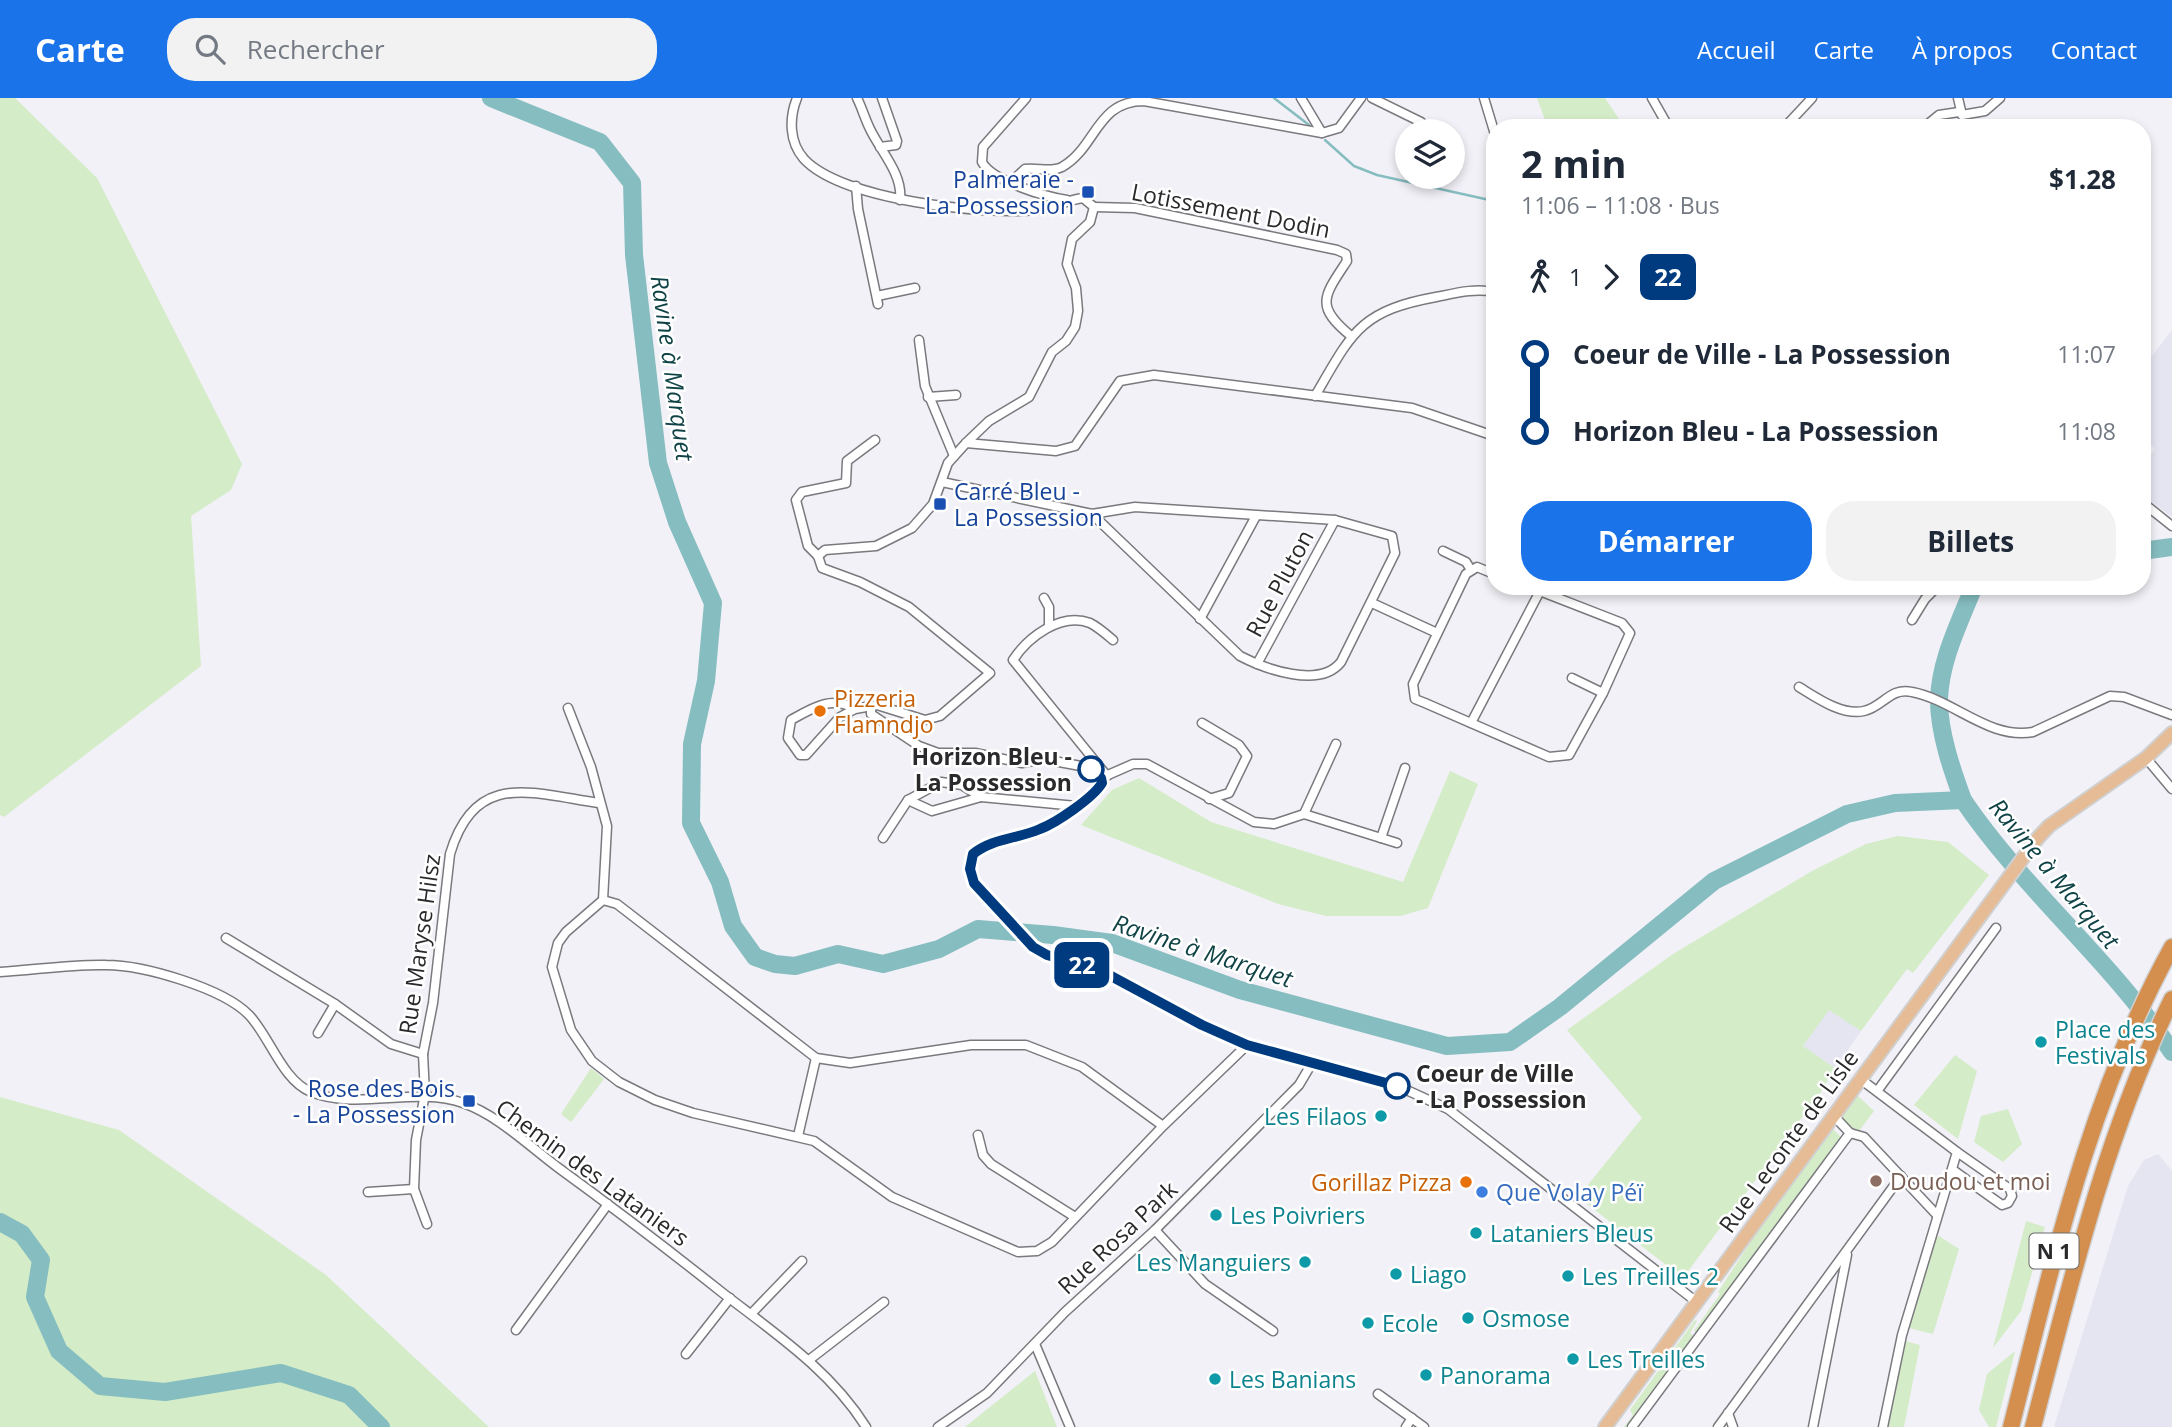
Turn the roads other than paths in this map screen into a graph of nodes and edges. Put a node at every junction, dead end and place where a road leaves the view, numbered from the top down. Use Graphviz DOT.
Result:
graph roads {
  1 [pos="797,98"];
  2 [pos="857,98"];
  3 [pos="883,98"];
  4 [pos="1027,98"];
  5 [pos="1301,98"];
  6 [pos="1361,98"];
  7 [pos="1373,98"];
  8 [pos="1484,98"];
  9 [pos="1652,98"];
  10 [pos="1812,98"];
  11 [pos="1958,98"];
  12 [pos="2000,98"];
  13 [pos="1126,100"];
  14 [pos="1959,111"];
  15 [pos="1416,119"];
  16 [pos="1490,119"];
  17 [pos="1664,119"];
  18 [pos="1792,119"];
  19 [pos="1934,119"];
  20 [pos="1322,133"];
  21 [pos="880,148"];
  22 [pos="1011,182"];
  23 [pos="856,186"];
  24 [pos="900,200"];
  25 [pos="1067,200"];
  26 [pos="1094,207"];
  27 [pos="915,288"];
  28 [pos="1486,292"];
  29 [pos="1350,336"];
  30 [pos="919,340"];
  31 [pos="956,395"];
  32 [pos="928,397"];
  33 [pos="1315,397"];
  34 [pos="1486,433"];
  35 [pos="875,440"];
  36 [pos="966,443"];
  37 [pos="954,456"];
  38 [pos="942,482"];
  39 [pos="2151,509"];
  40 [pos="1092,514"];
  41 [pos="1256,516"];
  42 [pos="1335,520"];
  43 [pos="2172,526"];
  44 [pos="1443,551"];
  45 [pos="818,556"];
  46 [pos="1471,570"];
  47 [pos="1486,571"];
  48 [pos="1538,595"];
  49 [pos="1550,595"];
  50 [pos="1929,595"];
  51 [pos="1044,598"];
  52 [pos="1372,603"];
  53 [pos="1200,619"];
  54 [pos="1912,620"];
  55 [pos="1049,626"];
  56 [pos="1437,634"];
  57 [pos="1113,640"];
  58 [pos="1257,664"];
  59 [pos="1572,678"];
  60 [pos="1799,687"];
  61 [pos="1603,693"];
  62 [pos="871,707"];
  63 [pos="568,708"];
  64 [pos="855,709"];
  65 [pos="2172,715"];
  66 [pos="1202,723"];
  67 [pos="1471,723"];
  68 [pos="2172,733"];
  69 [pos="1336,744"];
  70 [pos="2146,758"];
  71 [pos="1405,768"];
  72 [pos="1104,777"];
  73 [pos="2172,789"];
  74 [pos="981,797"];
  75 [pos="1209,799"];
  76 [pos="908,800"];
  77 [pos="599,803"];
  78 [pos="1076,806"];
  79 [pos="1304,814"];
  80 [pos="883,838"];
  81 [pos="1381,838"];
  82 [pos="1397,843"];
  83 [pos="603,900"];
  84 [pos="1996,928"];
  85 [pos="226,938"];
  86 [pos="2172,947"];
  87 [pos="0,972"];
  88 [pos="2172,999"];
  89 [pos="335,1004"];
  90 [pos="318,1033"];
  91 [pos="1247,1045"];
  92 [pos="424,1054"];
  93 [pos="816,1058"];
  94 [pos="1312,1063"];
  95 [pos="1859,1078"];
  96 [pos="1878,1090"];
  97 [pos="425,1094"];
  98 [pos="1833,1115"];
  99 [pos="1163,1126"];
  100 [pos="1850,1133"];
  101 [pos="978,1135"];
  102 [pos="798,1136"];
  103 [pos="1956,1152"];
  104 [pos="1952,1170"];
  105 [pos="1901,1176"];
  106 [pos="414,1189"];
  107 [pos="368,1192"];
  108 [pos="608,1204"];
  109 [pos="1936,1214"];
  110 [pos="1075,1217"];
  111 [pos="427,1224"];
  112 [pos="1156,1230"];
  113 [pos="1847,1252"];
  114 [pos="802,1261"];
  115 [pos="1818,1291"];
  116 [pos="730,1298"];
  117 [pos="1838,1299"];
  118 [pos="884,1303"];
  119 [pos="1698,1303"];
  120 [pos="752,1313"];
  121 [pos="516,1330"];
  122 [pos="1273,1331"];
  123 [pos="1035,1344"];
  124 [pos="686,1354"];
  125 [pos="809,1360"];
  126 [pos="1378,1394"];
  127 [pos="1728,1413"];
  128 [pos="1412,1418"];
  129 [pos="866,1427"];
  130 [pos="939,1427"];
  131 [pos="1070,1427"];
  132 [pos="1406,1427"];
  133 [pos="1424,1427"];
  134 [pos="1605,1427"];
  135 [pos="1632,1427"];
  136 [pos="1717,1427"];
  137 [pos="1733,1427"];
  138 [pos="1813,1427"];
  139 [pos="1883,1427"];
  140 [pos="2011,1427"];
  141 [pos="2033,1427"];
  1 -- 23 [label="street"];
  2 -- 21 [label="street"];
  3 -- 21 [label="street"];
  4 -- 22 [label="street"];
  5 -- 20 [label="street"];
  6 -- 20 [label="street"];
  7 -- 15 [label="street"];
  8 -- 16 [label="street"];
  9 -- 17 [label="street"];
  10 -- 18 [label="street"];
  11 -- 14 [label="street"];
  12 -- 14 [label="street"];
  13 -- 20 [label="street"];
  13 -- 22 [label="street"];
  14 -- 19 [label="street"];
  21 -- 24 [label="street"];
  22 -- 25 [label="street"];
  23 -- 24 [label="street"];
  23 -- 27 [label="street"];
  24 -- 25 [label="street"];
  25 -- 26 [label="street"];
  26 -- 29 [label="street, Lotissement Dodin"];
  26 -- 36 [label="street"];
  28 -- 29 [label="street"];
  29 -- 33 [label="street"];
  30 -- 32 [label="street"];
  31 -- 32 [label="street"];
  32 -- 37 [label="street"];
  33 -- 34 [label="street"];
  33 -- 36 [label="street"];
  35 -- 45 [label="street"];
  36 -- 37 [label="street"];
  37 -- 38 [label="street"];
  38 -- 40 [label="street"];
  38 -- 45 [label="street"];
  39 -- 43 [label="street"];
  40 -- 41 [label="street"];
  40 -- 53 [label="street"];
  41 -- 42 [label="street"];
  41 -- 53 [label="street"];
  42 -- 52 [label="street"];
  42 -- 58 [label="street, Rue Pluton"];
  44 -- 46 [label="street"];
  45 -- 62 [label="street"];
  46 -- 47 [label="street"];
  46 -- 56 [label="street"];
  48 -- 67 [label="street"];
  49 -- 61 [label="street"];
  50 -- 54 [label="street"];
  51 -- 55 [label="street"];
  52 -- 56 [label="street"];
  52 -- 58 [label="street"];
  53 -- 58 [label="street"];
  55 -- 57 [label="street"];
  55 -- 72 [label="street"];
  56 -- 67 [label="street"];
  59 -- 61 [label="street"];
  60 -- 65 [label="street"];
  61 -- 67 [label="street"];
  62 -- 64 [label="street"];
  62 -- 72 [label="street"];
  63 -- 77 [label="street"];
  64 -- 64 [label="street"];
  66 -- 75 [label="street"];
  68 -- 70 [label="main road, Rue Leconte de Lisle"];
  69 -- 79 [label="street"];
  70 -- 73 [label="street"];
  70 -- 95 [label="main road, Rue Leconte de Lisle"];
  71 -- 81 [label="street"];
  72 -- 75 [label="street"];
  72 -- 78 [label="street"];
  74 -- 76 [label="street"];
  74 -- 76 [label="street"];
  74 -- 78 [label="street"];
  75 -- 79 [label="street"];
  76 -- 80 [label="street"];
  77 -- 83 [label="street"];
  77 -- 92 [label="street, Rue Maryse Hilsz"];
  78 -- 91 [label="street"];
  79 -- 81 [label="street"];
  81 -- 82 [label="street"];
  83 -- 93 [label="street"];
  83 -- 102 [label="street"];
  84 -- 96 [label="street"];
  85 -- 89 [label="street"];
  86 -- 140 [label="highway, N 1"];
  87 -- 97 [label="street, Chemin des Lataniers"];
  88 -- 141 [label="highway, N 1"];
  89 -- 90 [label="street"];
  89 -- 92 [label="street"];
  91 -- 94 [label="street"];
  91 -- 99 [label="street"];
  92 -- 97 [label="street, Rue Maryse Hilsz"];
  93 -- 99 [label="street"];
  93 -- 102 [label="street"];
  94 -- 112 [label="street, Rue Rosa Park"];
  94 -- 119 [label="street"];
  95 -- 96 [label="street"];
  95 -- 98 [label="main road, Rue Leconte de Lisle"];
  96 -- 103 [label="street"];
  97 -- 106 [label="street"];
  97 -- 108 [label="street, Chemin des Lataniers"];
  98 -- 100 [label="street"];
  98 -- 119 [label="main road, Rue Leconte de Lisle"];
  99 -- 110 [label="street"];
  100 -- 105 [label="street"];
  100 -- 135 [label="street"];
  101 -- 110 [label="street"];
  102 -- 110 [label="street"];
  103 -- 104 [label="street"];
  103 -- 104 [label="street"];
  104 -- 109 [label="street"];
  105 -- 109 [label="street"];
  105 -- 113 [label="street"];
  106 -- 107 [label="street"];
  106 -- 111 [label="street"];
  108 -- 116 [label="street, Chemin des Lataniers"];
  108 -- 121 [label="street"];
  109 -- 139 [label="street"];
  112 -- 122 [label="street"];
  112 -- 123 [label="street, Rue Rosa Park"];
  113 -- 115 [label="street"];
  113 -- 117 [label="street"];
  114 -- 120 [label="street"];
  115 -- 117 [label="street"];
  115 -- 127 [label="street"];
  116 -- 120 [label="street, Chemin des Lataniers"];
  116 -- 124 [label="street"];
  117 -- 138 [label="street"];
  118 -- 125 [label="street"];
  119 -- 134 [label="main road, Rue Leconte de Lisle"];
  120 -- 125 [label="street, Chemin des Lataniers"];
  123 -- 130 [label="street, Rue Rosa Park"];
  123 -- 131 [label="street"];
  125 -- 129 [label="street, Chemin des Lataniers"];
  126 -- 128 [label="street"];
  127 -- 136 [label="street"];
  127 -- 137 [label="street"];
  128 -- 132 [label="street"];
  128 -- 133 [label="street"];
}
